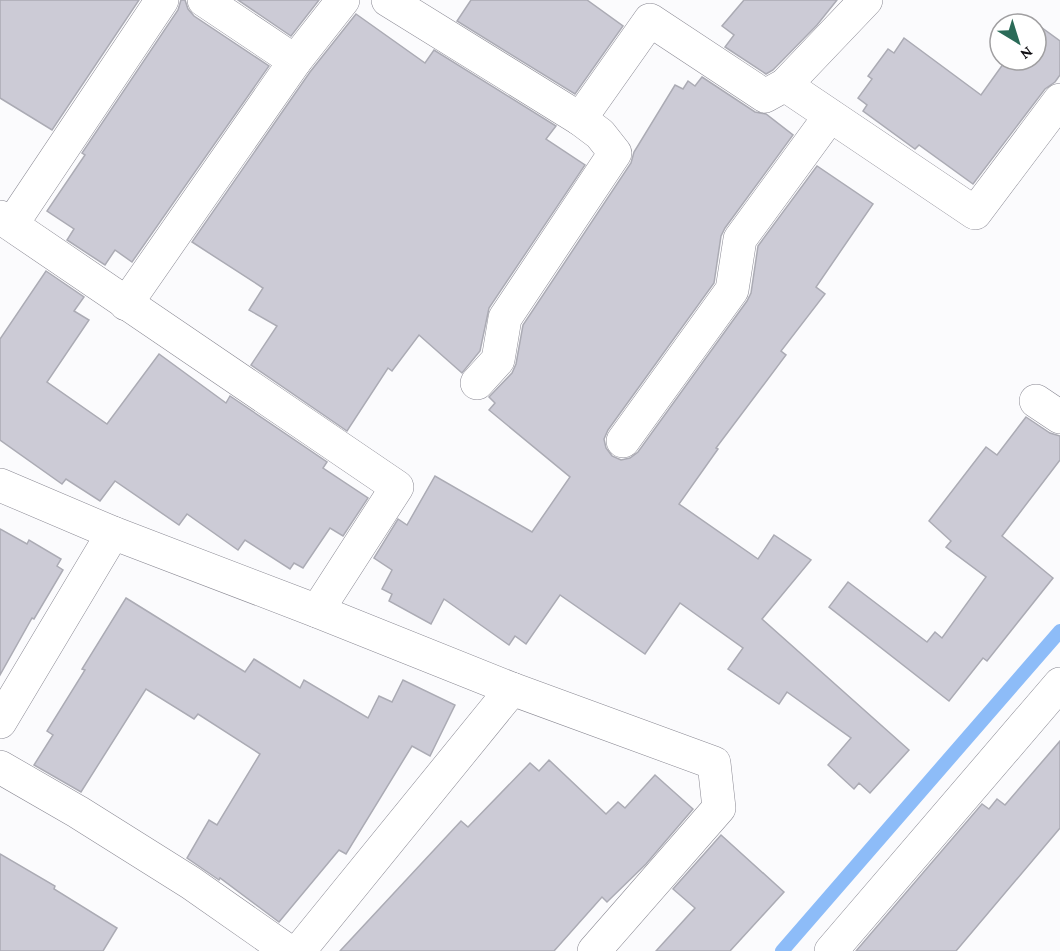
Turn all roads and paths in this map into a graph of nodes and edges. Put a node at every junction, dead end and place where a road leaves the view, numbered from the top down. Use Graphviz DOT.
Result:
graph roads {
  1 [pos="162,0"];
  2 [pos="204,0"];
  3 [pos="343,0"];
  4 [pos="388,0"];
  5 [pos="866,0"];
  6 [pos="295,62"];
  7 [pos="785,85"];
  8 [pos="1060,100"];
  9 [pos="830,116"];
  10 [pos="580,118"];
  11 [pos="6,221"];
  12 [pos="126,304"];
  13 [pos="477,383"];
  14 [pos="623,441"];
  15 [pos="0,485"];
  16 [pos="113,532"];
  17 [pos="317,611"];
  18 [pos="1060,684"];
  19 [pos="512,689"];
  20 [pos="0,722"];
  21 [pos="0,767"];
  22 [pos="288,951"];
  23 [pos="299,951"];
  24 [pos="594,951"];
  25 [pos="831,951"];
  1 -- 11 [label="street"];
  2 -- 6 [label="street"];
  3 -- 6 [label="street"];
  4 -- 10 [label="street"];
  5 -- 7 [label="street"];
  6 -- 12 [label="street"];
  7 -- 9 [label="street"];
  7 -- 10 [label="street"];
  8 -- 9 [label="street"];
  9 -- 14 [label="street"];
  10 -- 13 [label="street"];
  11 -- 12 [label="street"];
  12 -- 17 [label="street"];
  15 -- 16 [label="street"];
  16 -- 17 [label="street"];
  16 -- 20 [label="street"];
  17 -- 19 [label="street"];
  18 -- 25 [label="street"];
  19 -- 23 [label="street"];
  19 -- 24 [label="street"];
  21 -- 22 [label="street"];
}
